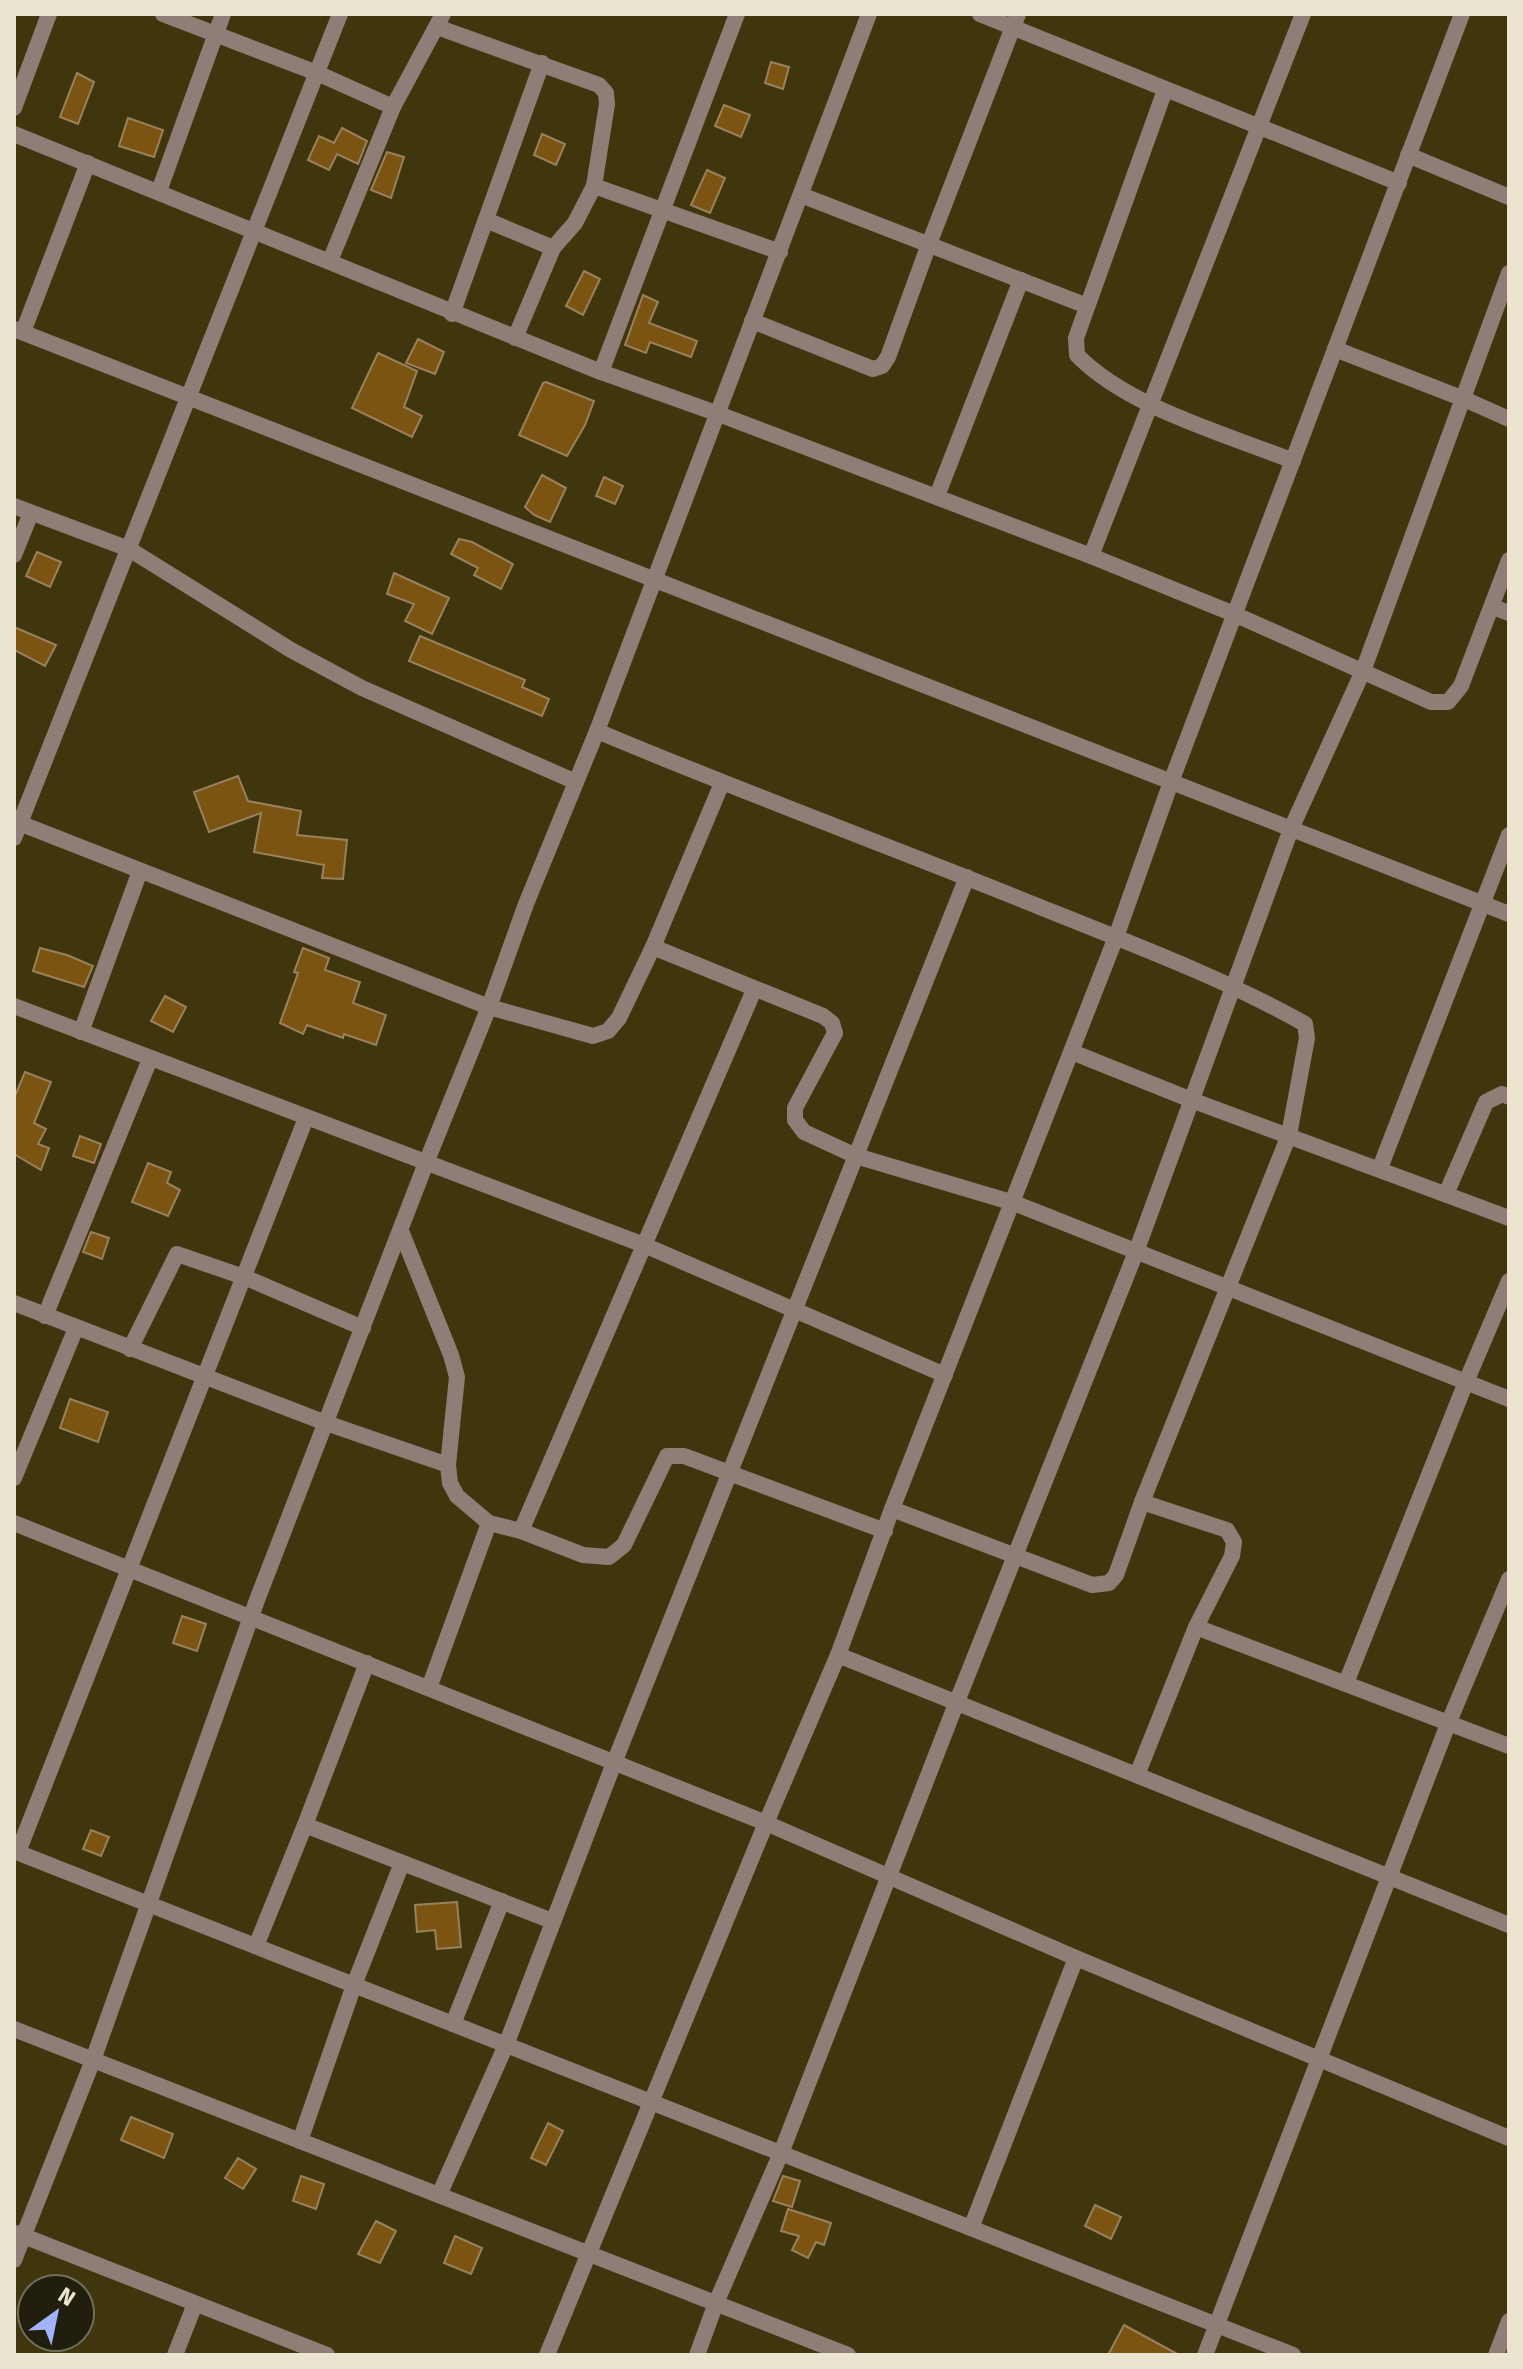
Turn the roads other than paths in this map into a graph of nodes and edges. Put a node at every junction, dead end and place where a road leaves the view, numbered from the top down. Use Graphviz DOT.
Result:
graph roads {
  1 [pos="49,14"];
  2 [pos="163,14"];
  3 [pos="223,14"];
  4 [pos="340,14"];
  5 [pos="737,14"];
  6 [pos="869,14"];
  7 [pos="980,14"];
  8 [pos="1303,14"];
  9 [pos="1462,14"];
  10 [pos="440,20"];
  11 [pos="1016,21"];
  12 [pos="214,35"];
  13 [pos="542,63"];
  14 [pos="317,73"];
  15 [pos="1165,90"];
  16 [pos="393,107"];
  17 [pos="14,108"];
  18 [pos="1259,128"];
  19 [pos="14,134"];
  20 [pos="1408,155"];
  21 [pos="88,163"];
  22 [pos="1399,183"];
  23 [pos="594,186"];
  24 [pos="159,191"];
  25 [pos="801,195"];
  26 [pos="1509,197"];
  27 [pos="663,211"];
  28 [pos="486,220"];
  29 [pos="255,231"];
  30 [pos="929,244"];
  31 [pos="553,248"];
  32 [pos="780,252"];
  33 [pos="330,261"];
  34 [pos="1509,273"];
  35 [pos="1021,280"];
  36 [pos="1087,306"];
  37 [pos="452,314"];
  38 [pos="752,321"];
  39 [pos="18,330"];
  40 [pos="515,338"];
  41 [pos="1335,349"];
  42 [pos="601,372"];
  43 [pos="190,397"];
  44 [pos="1464,399"];
  45 [pos="1149,404"];
  46 [pos="716,413"];
  47 [pos="1509,419"];
  48 [pos="1293,461"];
  49 [pos="937,496"];
  50 [pos="14,506"];
  51 [pos="31,513"];
  52 [pos="129,549"];
  53 [pos="14,555"];
  54 [pos="1091,556"];
  55 [pos="1509,560"];
  56 [pos="653,579"];
  57 [pos="1501,610"];
  58 [pos="1234,614"];
  59 [pos="1363,671"];
  60 [pos="597,731"];
  61 [pos="576,782"];
  62 [pos="1171,782"];
  63 [pos="722,783"];
  64 [pos="16,828"];
  65 [pos="1291,829"];
  66 [pos="1509,835"];
  67 [pos="140,871"];
  68 [pos="967,877"];
  69 [pos="1483,903"];
  70 [pos="1509,914"];
  71 [pos="1116,937"];
  72 [pos="653,947"];
  73 [pos="1232,985"];
  74 [pos="754,990"];
  75 [pos="14,1006"];
  76 [pos="489,1007"];
  77 [pos="81,1032"];
  78 [pos="1072,1052"];
  79 [pos="150,1059"];
  80 [pos="1509,1097"];
  81 [pos="1194,1101"];
  82 [pos="306,1118"];
  83 [pos="1289,1135"];
  84 [pos="856,1156"];
  85 [pos="426,1163"];
  86 [pos="1380,1168"];
  87 [pos="1446,1194"];
  88 [pos="1014,1203"];
  89 [pos="1509,1218"];
  90 [pos="401,1231"];
  91 [pos="644,1245"];
  92 [pos="1136,1252"];
  93 [pos="244,1277"];
  94 [pos="1509,1281"];
  95 [pos="1229,1289"];
  96 [pos="14,1303"];
  97 [pos="796,1310"];
  98 [pos="45,1316"];
  99 [pos="76,1328"];
  100 [pos="363,1328"];
  101 [pos="130,1349"];
  102 [pos="945,1375"];
  103 [pos="205,1377"];
  104 [pos="1466,1382"];
  105 [pos="1509,1399"];
  106 [pos="326,1423"];
  107 [pos="448,1465"];
  108 [pos="730,1471"];
  109 [pos="14,1478"];
  110 [pos="1142,1502"];
  111 [pos="892,1509"];
  112 [pos="14,1523"];
  113 [pos="489,1523"];
  114 [pos="521,1531"];
  115 [pos="885,1531"];
  116 [pos="1014,1556"];
  117 [pos="129,1570"];
  118 [pos="1509,1579"];
  119 [pos="251,1617"];
  120 [pos="1196,1627"];
  121 [pos="838,1655"];
  122 [pos="367,1663"];
  123 [pos="1346,1683"];
  124 [pos="429,1688"];
  125 [pos="956,1704"];
  126 [pos="1448,1724"];
  127 [pos="1509,1746"];
  128 [pos="614,1763"];
  129 [pos="1137,1775"];
  130 [pos="766,1823"];
  131 [pos="305,1825"];
  132 [pos="16,1852"];
  133 [pos="402,1863"];
  134 [pos="1388,1876"];
  135 [pos="889,1877"];
  136 [pos="502,1901"];
  137 [pos="148,1904"];
  138 [pos="552,1921"];
  139 [pos="1509,1925"];
  140 [pos="256,1946"];
  141 [pos="1076,1958"];
  142 [pos="354,1985"];
  143 [pos="453,2024"];
  144 [pos="14,2029"];
  145 [pos="506,2045"];
  146 [pos="93,2060"];
  147 [pos="1317,2060"];
  148 [pos="653,2103"];
  149 [pos="1509,2138"];
  150 [pos="300,2141"];
  151 [pos="781,2153"];
  152 [pos="439,2195"];
  153 [pos="971,2228"];
  154 [pos="19,2234"];
  155 [pos="589,2253"];
  156 [pos="14,2260"];
  157 [pos="716,2303"];
  158 [pos="195,2304"];
  159 [pos="1509,2321"];
  160 [pos="1217,2325"];
  161 [pos="175,2355"];
  162 [pos="327,2355"];
  163 [pos="547,2355"];
  164 [pos="697,2355"];
  165 [pos="848,2355"];
  166 [pos="1205,2355"];
  167 [pos="1293,2355"];
  168 [pos="1496,2355"];
  1 -- 17 [label="street"];
  2 -- 12 [label="street"];
  3 -- 12 [label="street"];
  4 -- 14 [label="street"];
  5 -- 27 [label="street"];
  6 -- 25 [label="street"];
  7 -- 11 [label="street"];
  8 -- 18 [label="street"];
  9 -- 20 [label="street"];
  10 -- 13 [label="street"];
  10 -- 16 [label="street"];
  11 -- 15 [label="street"];
  11 -- 30 [label="street"];
  12 -- 14 [label="street"];
  12 -- 24 [label="street"];
  13 -- 23 [label="street"];
  13 -- 28 [label="street"];
  14 -- 16 [label="street"];
  14 -- 29 [label="street"];
  15 -- 18 [label="street"];
  15 -- 36 [label="street"];
  16 -- 33 [label="street"];
  18 -- 22 [label="street"];
  18 -- 45 [label="street"];
  19 -- 21 [label="street"];
  20 -- 22 [label="street"];
  20 -- 26 [label="street"];
  21 -- 24 [label="street"];
  21 -- 39 [label="street"];
  22 -- 41 [label="street"];
  23 -- 27 [label="street"];
  23 -- 31 [label="street"];
  24 -- 29 [label="street"];
  25 -- 30 [label="street"];
  25 -- 32 [label="street"];
  27 -- 32 [label="street"];
  27 -- 42 [label="street"];
  28 -- 31 [label="street"];
  28 -- 37 [label="street"];
  29 -- 33 [label="street"];
  29 -- 43 [label="street"];
  30 -- 35 [label="street"];
  30 -- 38 [label="street"];
  31 -- 40 [label="street"];
  32 -- 38 [label="street"];
  33 -- 37 [label="street"];
  34 -- 44 [label="street"];
  35 -- 36 [label="street"];
  35 -- 49 [label="street"];
  36 -- 45 [label="street"];
  37 -- 40 [label="street"];
  38 -- 46 [label="street"];
  39 -- 43 [label="street"];
  40 -- 42 [label="street"];
  41 -- 44 [label="street"];
  41 -- 48 [label="street"];
  42 -- 46 [label="street"];
  43 -- 52 [label="street"];
  43 -- 56 [label="street"];
  44 -- 47 [label="street"];
  44 -- 59 [label="street"];
  45 -- 48 [label="street"];
  45 -- 54 [label="street"];
  46 -- 49 [label="street"];
  46 -- 56 [label="street"];
  48 -- 58 [label="street"];
  49 -- 54 [label="street"];
  50 -- 51 [label="street"];
  51 -- 52 [label="street"];
  51 -- 53 [label="street"];
  52 -- 61 [label="street"];
  52 -- 64 [label="street"];
  54 -- 58 [label="street"];
  55 -- 57 [label="street"];
  56 -- 60 [label="street"];
  56 -- 62 [label="street"];
  57 -- 59 [label="street"];
  58 -- 59 [label="street"];
  58 -- 62 [label="street"];
  59 -- 65 [label="street"];
  60 -- 61 [label="street"];
  60 -- 63 [label="street"];
  61 -- 76 [label="street"];
  62 -- 65 [label="street"];
  62 -- 71 [label="street"];
  63 -- 68 [label="street"];
  63 -- 72 [label="street"];
  64 -- 67 [label="street"];
  65 -- 69 [label="street"];
  65 -- 73 [label="street"];
  66 -- 69 [label="street"];
  67 -- 76 [label="street"];
  67 -- 77 [label="street"];
  68 -- 71 [label="street"];
  68 -- 84 [label="street"];
  69 -- 70 [label="street"];
  69 -- 86 [label="street"];
  71 -- 73 [label="street"];
  71 -- 78 [label="street"];
  72 -- 74 [label="street"];
  72 -- 76 [label="street"];
  73 -- 81 [label="street"];
  73 -- 83 [label="street"];
  74 -- 84 [label="street"];
  74 -- 91 [label="street"];
  75 -- 77 [label="street"];
  76 -- 85 [label="street"];
  77 -- 79 [label="street"];
  78 -- 81 [label="street"];
  78 -- 88 [label="street"];
  79 -- 82 [label="street"];
  79 -- 98 [label="street"];
  80 -- 87 [label="street"];
  81 -- 83 [label="street"];
  81 -- 92 [label="street"];
  82 -- 85 [label="street"];
  82 -- 93 [label="street"];
  83 -- 86 [label="street"];
  83 -- 95 [label="street"];
  84 -- 88 [label="street"];
  84 -- 97 [label="street"];
  85 -- 90 [label="street"];
  85 -- 91 [label="street"];
  86 -- 87 [label="street"];
  87 -- 89 [label="street"];
  88 -- 92 [label="street"];
  88 -- 102 [label="street"];
  90 -- 100 [label="street"];
  90 -- 107 [label="street"];
  91 -- 97 [label="street"];
  91 -- 114 [label="street"];
  92 -- 95 [label="street"];
  92 -- 116 [label="street"];
  93 -- 100 [label="street"];
  93 -- 101 [label="street"];
  93 -- 103 [label="street"];
  94 -- 104 [label="street"];
  95 -- 104 [label="street"];
  95 -- 110 [label="street"];
  96 -- 98 [label="street"];
  97 -- 102 [label="street"];
  97 -- 108 [label="street"];
  98 -- 99 [label="street"];
  99 -- 101 [label="street"];
  99 -- 109 [label="street"];
  100 -- 106 [label="street"];
  101 -- 103 [label="street"];
  102 -- 111 [label="street"];
  103 -- 106 [label="street"];
  103 -- 117 [label="street"];
  104 -- 105 [label="street"];
  104 -- 123 [label="street"];
  106 -- 107 [label="street"];
  106 -- 119 [label="street"];
  107 -- 113 [label="street"];
  108 -- 114 [label="street"];
  108 -- 115 [label="street"];
  108 -- 128 [label="street"];
  110 -- 116 [label="street"];
  110 -- 120 [label="street"];
  111 -- 115 [label="street"];
  111 -- 116 [label="street"];
  112 -- 117 [label="street"];
  113 -- 114 [label="street"];
  113 -- 124 [label="street"];
  115 -- 121 [label="street"];
  116 -- 125 [label="street"];
  117 -- 119 [label="street"];
  117 -- 132 [label="street"];
  118 -- 126 [label="street"];
  119 -- 122 [label="street"];
  119 -- 137 [label="street"];
  120 -- 123 [label="street"];
  120 -- 129 [label="street"];
  121 -- 125 [label="street"];
  121 -- 130 [label="street"];
  122 -- 124 [label="street"];
  122 -- 131 [label="street"];
  123 -- 126 [label="street"];
  124 -- 128 [label="street"];
  125 -- 129 [label="street"];
  125 -- 135 [label="street"];
  126 -- 127 [label="street"];
  126 -- 134 [label="street"];
  128 -- 130 [label="street"];
  128 -- 138 [label="street"];
  129 -- 134 [label="street"];
  130 -- 135 [label="street"];
  130 -- 148 [label="street"];
  131 -- 133 [label="street"];
  131 -- 140 [label="street"];
  132 -- 137 [label="street"];
  133 -- 136 [label="street"];
  133 -- 142 [label="street"];
  134 -- 139 [label="street"];
  134 -- 147 [label="street"];
  135 -- 141 [label="street"];
  135 -- 151 [label="street"];
  136 -- 138 [label="street"];
  136 -- 143 [label="street"];
  137 -- 140 [label="street"];
  137 -- 146 [label="street"];
  138 -- 145 [label="street"];
  140 -- 142 [label="street"];
  141 -- 147 [label="street"];
  141 -- 153 [label="street"];
  142 -- 143 [label="street"];
  142 -- 150 [label="street"];
  143 -- 145 [label="street"];
  144 -- 146 [label="street"];
  145 -- 148 [label="street"];
  145 -- 152 [label="street"];
  146 -- 150 [label="street"];
  146 -- 154 [label="street"];
  147 -- 149 [label="street"];
  147 -- 160 [label="street"];
  148 -- 151 [label="street"];
  148 -- 155 [label="street"];
  150 -- 152 [label="street"];
  151 -- 153 [label="street"];
  151 -- 157 [label="street"];
  152 -- 155 [label="street"];
  153 -- 160 [label="street"];
  154 -- 156 [label="street"];
  154 -- 158 [label="street"];
  155 -- 157 [label="street"];
  155 -- 163 [label="street"];
  157 -- 164 [label="street"];
  157 -- 165 [label="street"];
  158 -- 161 [label="street"];
  158 -- 162 [label="street"];
  159 -- 168 [label="street"];
  160 -- 166 [label="street"];
  160 -- 167 [label="street"];
}
